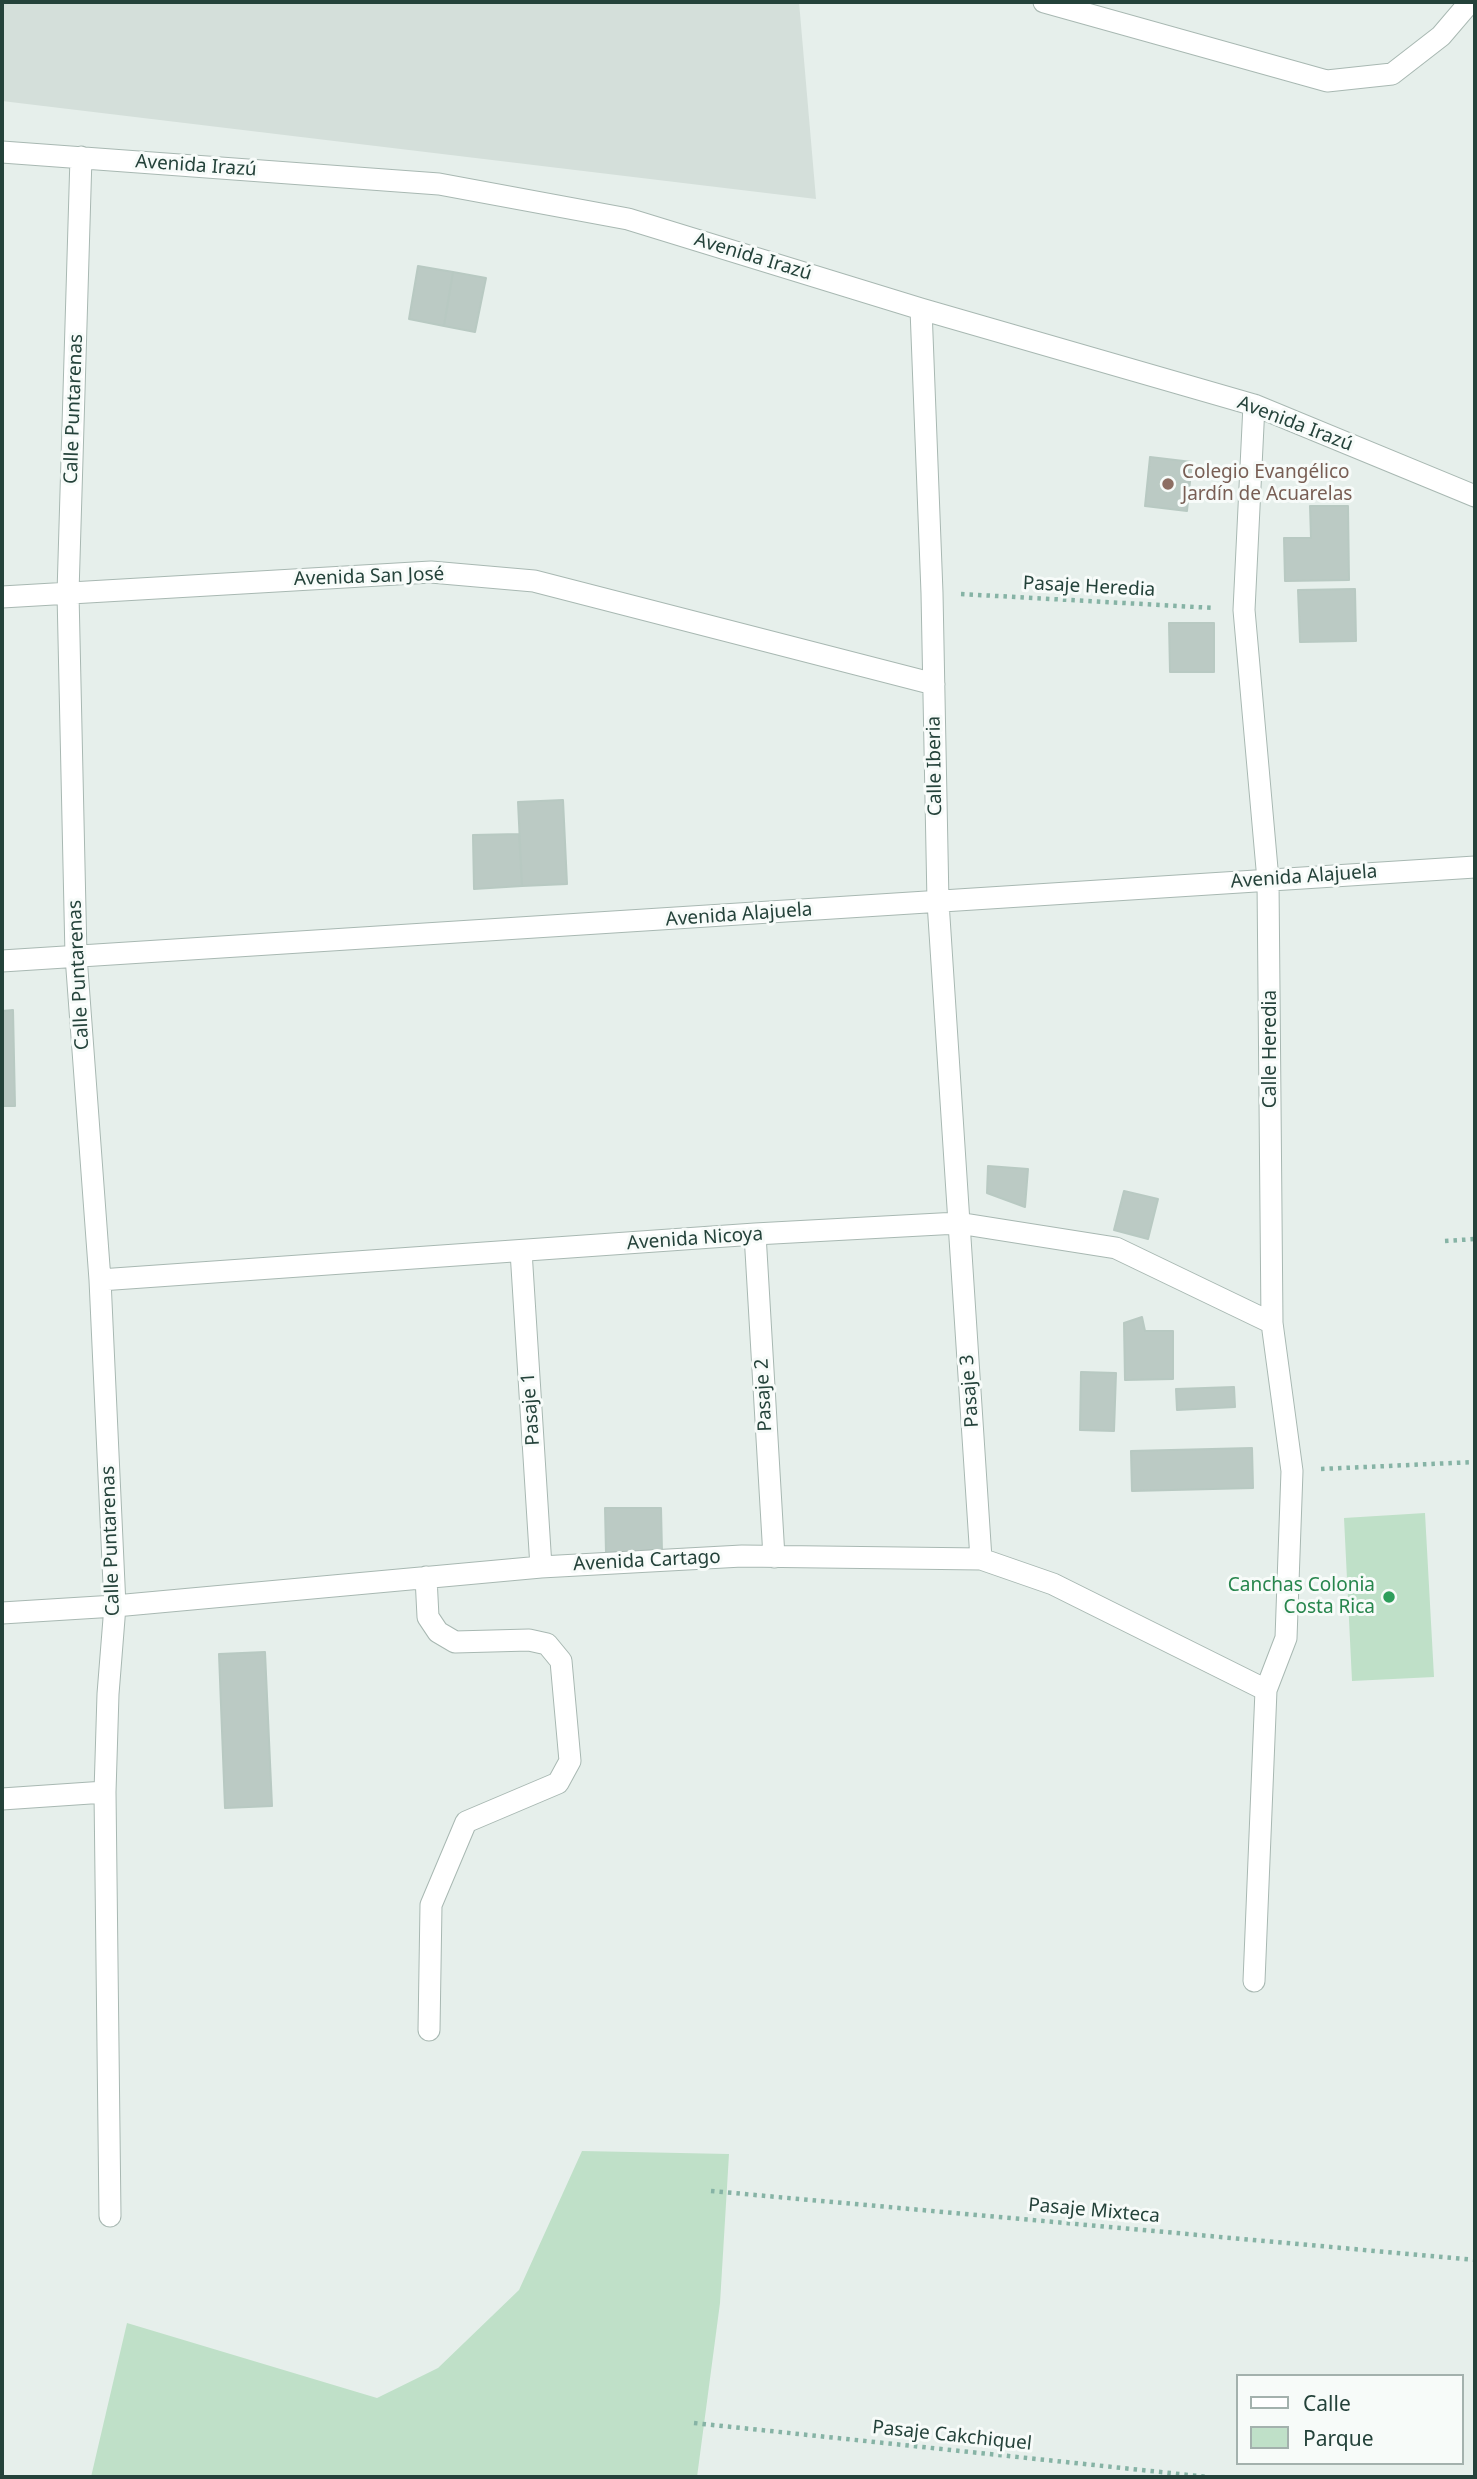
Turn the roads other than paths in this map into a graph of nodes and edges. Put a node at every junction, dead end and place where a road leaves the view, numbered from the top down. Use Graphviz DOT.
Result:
graph roads {
  1 [pos="1044,2"];
  2 [pos="1470,2"];
  3 [pos="2,152"];
  4 [pos="81,158"];
  5 [pos="921,309"];
  6 [pos="1254,405"];
  7 [pos="1475,496"];
  8 [pos="68,593"];
  9 [pos="2,597"];
  10 [pos="934,684"];
  11 [pos="1475,867"];
  12 [pos="1268,880"];
  13 [pos="938,902"];
  14 [pos="76,956"];
  15 [pos="2,961"];
  16 [pos="958,1223"];
  17 [pos="755,1234"];
  18 [pos="521,1251"];
  19 [pos="100,1280"];
  20 [pos="1272,1323"];
  21 [pos="774,1557"];
  22 [pos="981,1559"];
  23 [pos="541,1567"];
  24 [pos="426,1577"];
  25 [pos="115,1606"];
  26 [pos="2,1613"];
  27 [pos="1266,1690"];
  28 [pos="105,1792"];
  29 [pos="2,1799"];
  30 [pos="1254,1981"];
  31 [pos="429,2030"];
  32 [pos="110,2216"];
  1 -- 2 [label="street"];
  3 -- 4 [label="street, Avenida Irazú"];
  4 -- 5 [label="street, Avenida Irazú"];
  4 -- 8 [label="street, Calle Puntarenas"];
  5 -- 6 [label="street, Avenida Irazú"];
  5 -- 10 [label="street, Calle Iberia"];
  6 -- 7 [label="street, Avenida Irazú"];
  6 -- 12 [label="street, Calle Heredia"];
  8 -- 9 [label="street, Avenida San José"];
  8 -- 10 [label="street, Avenida San José"];
  8 -- 14 [label="street, Calle Puntarenas"];
  10 -- 13 [label="street, Calle Iberia"];
  11 -- 12 [label="street, Avenida Alajuela"];
  12 -- 13 [label="street, Avenida Alajuela"];
  12 -- 20 [label="street, Calle Heredia"];
  13 -- 14 [label="street, Avenida Alajuela"];
  13 -- 16 [label="street, Calle Iberia"];
  14 -- 15 [label="street, Avenida Alajuela"];
  14 -- 19 [label="street, Calle Puntarenas"];
  16 -- 17 [label="street, Avenida Nicoya"];
  16 -- 20 [label="street, Avenida Nicoya"];
  16 -- 22 [label="street, Pasaje 3"];
  17 -- 18 [label="street, Avenida Nicoya"];
  17 -- 21 [label="street, Pasaje 2"];
  18 -- 19 [label="street, Avenida Nicoya"];
  18 -- 23 [label="street, Pasaje 1"];
  19 -- 25 [label="street, Calle Puntarenas"];
  20 -- 27 [label="street, Calle Heredia"];
  21 -- 22 [label="street, Avenida Cartago"];
  21 -- 23 [label="street, Avenida Cartago"];
  22 -- 27 [label="street, Avenida Cartago"];
  23 -- 24 [label="street, Avenida Cartago"];
  24 -- 25 [label="street, Avenida Cartago"];
  24 -- 31 [label="street"];
  25 -- 26 [label="street, Avenida Cartago"];
  25 -- 28 [label="street, Calle Puntarenas"];
  27 -- 30 [label="street, Calle Heredia"];
  28 -- 29 [label="street"];
  28 -- 32 [label="street, Calle Puntarenas"];
}
